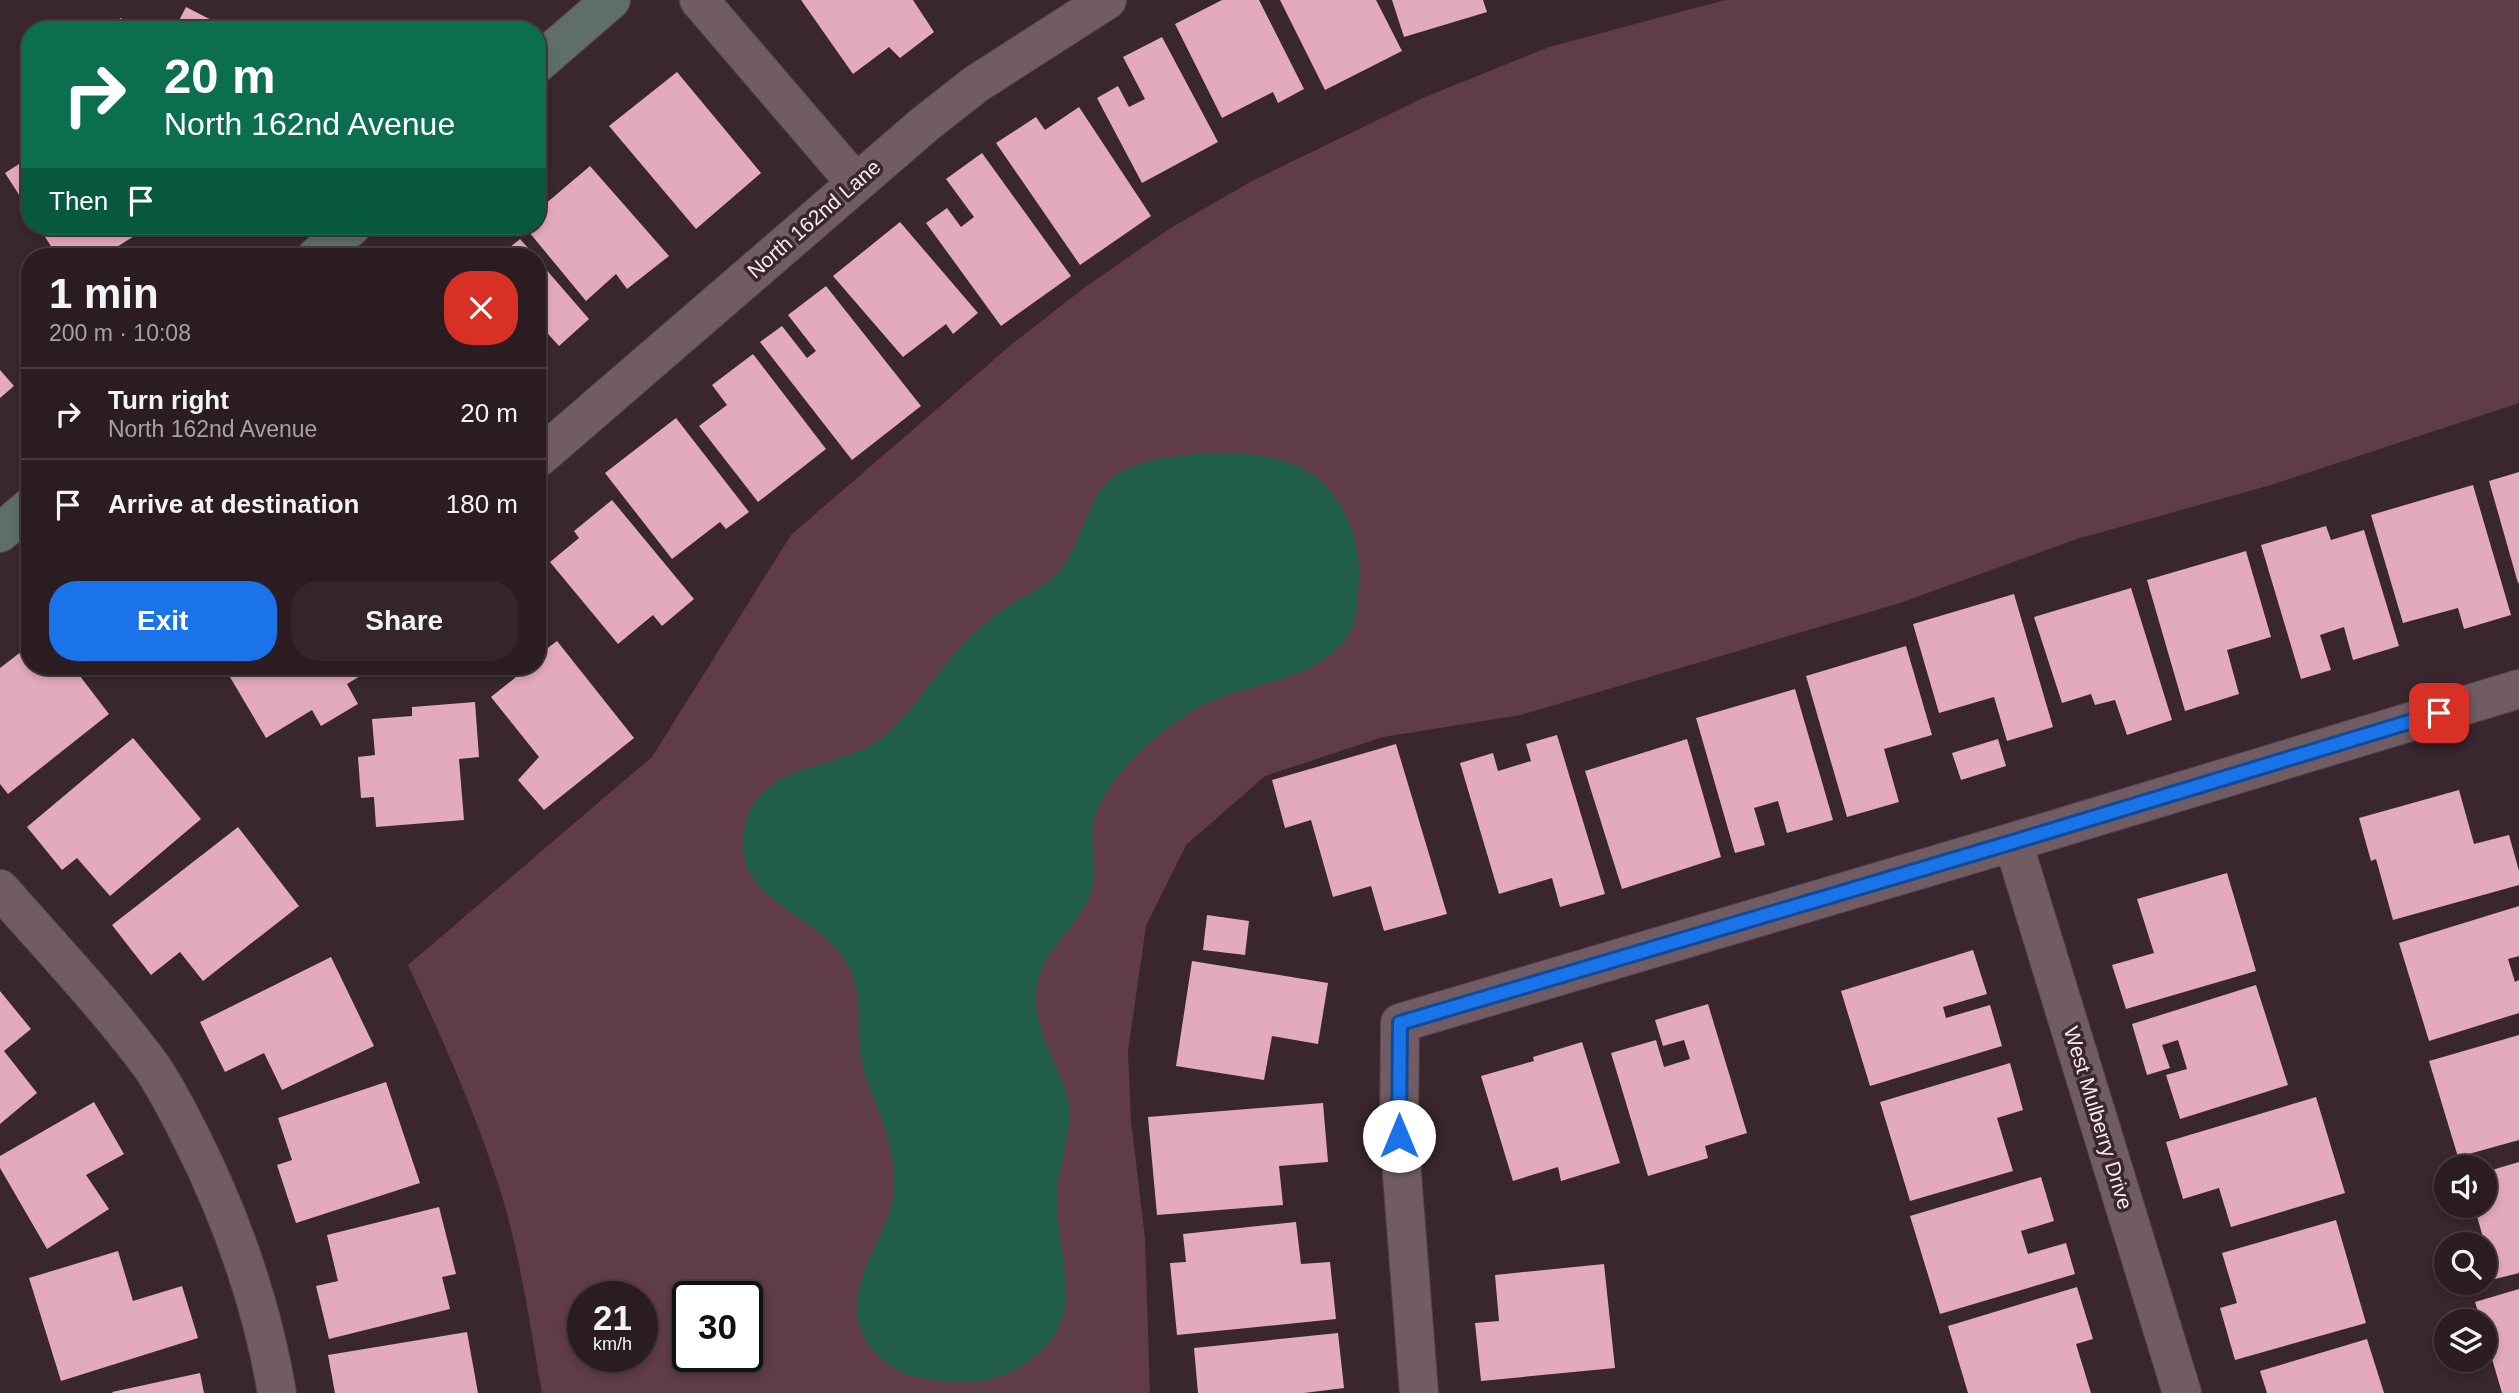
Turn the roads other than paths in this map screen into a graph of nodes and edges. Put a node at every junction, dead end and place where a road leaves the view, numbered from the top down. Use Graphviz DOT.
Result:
graph roads {
  1 [pos="611,0"];
  2 [pos="699,0"];
  3 [pos="1107,0"];
  4 [pos="546,56"];
  5 [pos="855,182"];
  6 [pos="342,235"];
  7 [pos="326,248"];
  8 [pos="546,451"];
  9 [pos="21,515"];
  10 [pos="0,533"];
  11 [pos="2519,689"];
  12 [pos="2013,842"];
  13 [pos="0,889"];
  14 [pos="277,1393"];
  15 [pos="1419,1393"];
  16 [pos="2182,1393"];
  1 -- 4 [label="street"];
  2 -- 5 [label="street"];
  3 -- 5 [label="street, North 162nd Lane"];
  5 -- 8 [label="street, North 162nd Lane"];
  6 -- 7 [label="street"];
  9 -- 10 [label="street"];
  11 -- 12 [label="street"];
  12 -- 15 [label="street"];
  12 -- 16 [label="street, West Mulberry Drive"];
  13 -- 14 [label="street"];
}
